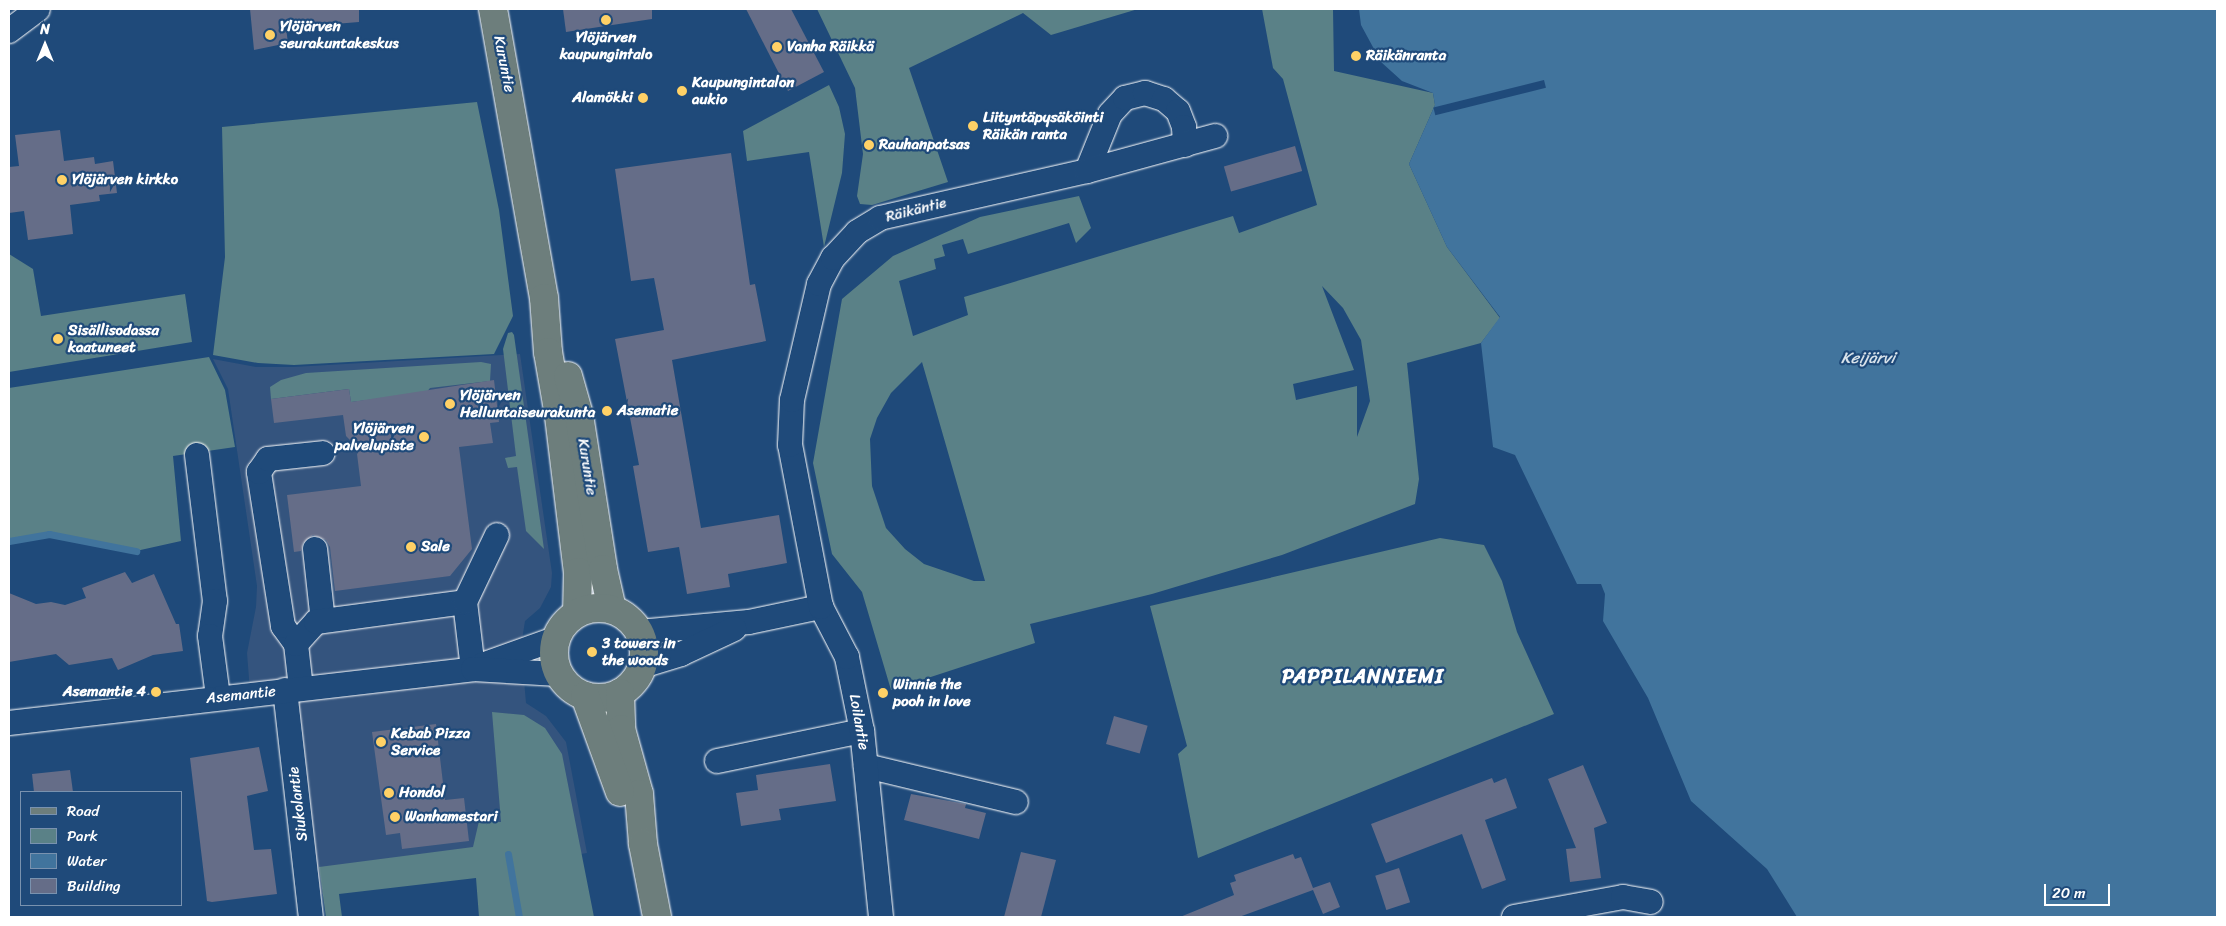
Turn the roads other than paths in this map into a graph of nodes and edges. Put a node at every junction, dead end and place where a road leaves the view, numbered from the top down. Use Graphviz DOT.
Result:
graph roads {
  1 [pos="38,9"];
  2 [pos="493,9"];
  3 [pos="9,31"];
  4 [pos="1215,136"];
  5 [pos="1185,145"];
  6 [pos="1087,170"];
  7 [pos="544,298"];
  8 [pos="323,454"];
  9 [pos="196,455"];
  10 [pos="497,535"];
  11 [pos="315,549"];
  12 [pos="465,602"];
  13 [pos="821,607"];
  14 [pos="612,609"];
  15 [pos="578,612"];
  16 [pos="323,621"];
  17 [pos="749,622"];
  18 [pos="639,632"];
  19 [pos="555,639"];
  20 [pos="296,644"];
  21 [pos="642,666"];
  22 [pos="473,669"];
  23 [pos="558,674"];
  24 [pos="293,689"];
  25 [pos="620,693"];
  26 [pos="585,696"];
  27 [pos="218,697"];
  28 [pos="9,723"];
  29 [pos="862,731"];
  30 [pos="717,761"];
  31 [pos="866,766"];
  32 [pos="1016,802"];
  33 [pos="643,844"];
  34 [pos="1651,902"];
  35 [pos="311,917"];
  36 [pos="657,917"];
  37 [pos="881,917"];
  38 [pos="1514,917"];
  1 -- 3 [label="street"];
  2 -- 7 [label="main road, Kuruntie"];
  4 -- 5 [label="street, Räikäntie"];
  5 -- 6 [label="street, Räikäntie"];
  5 -- 6 [label="street"];
  6 -- 13 [label="street, Räikäntie"];
  7 -- 14 [label="main road, Kuruntie"];
  7 -- 15 [label="main road, Kuruntie"];
  8 -- 20 [label="street"];
  9 -- 27 [label="street"];
  10 -- 12 [label="street"];
  11 -- 16 [label="street"];
  12 -- 16 [label="street"];
  12 -- 22 [label="street"];
  13 -- 17 [label="street"];
  13 -- 29 [label="street, Loilantie"];
  14 -- 15 [label="main road"];
  14 -- 18 [label="main road"];
  15 -- 19 [label="main road"];
  16 -- 20 [label="street"];
  17 -- 18 [label="street"];
  17 -- 21 [label="street"];
  18 -- 21 [label="main road"];
  19 -- 22 [label="street, Asemantie"];
  19 -- 23 [label="main road"];
  20 -- 24 [label="street, Siukolantie"];
  21 -- 25 [label="main road"];
  22 -- 23 [label="street, Asemantie"];
  22 -- 24 [label="street, Asemantie"];
  23 -- 26 [label="main road"];
  24 -- 27 [label="street, Asemantie"];
  24 -- 35 [label="street, Siukolantie"];
  25 -- 26 [label="main road"];
  25 -- 33 [label="main road"];
  26 -- 33 [label="main road"];
  27 -- 28 [label="street, Asemantie"];
  29 -- 30 [label="street"];
  29 -- 31 [label="street, Loilantie"];
  31 -- 32 [label="street"];
  31 -- 37 [label="street, Loilantie"];
  33 -- 36 [label="main road"];
  34 -- 38 [label="street"];
}
